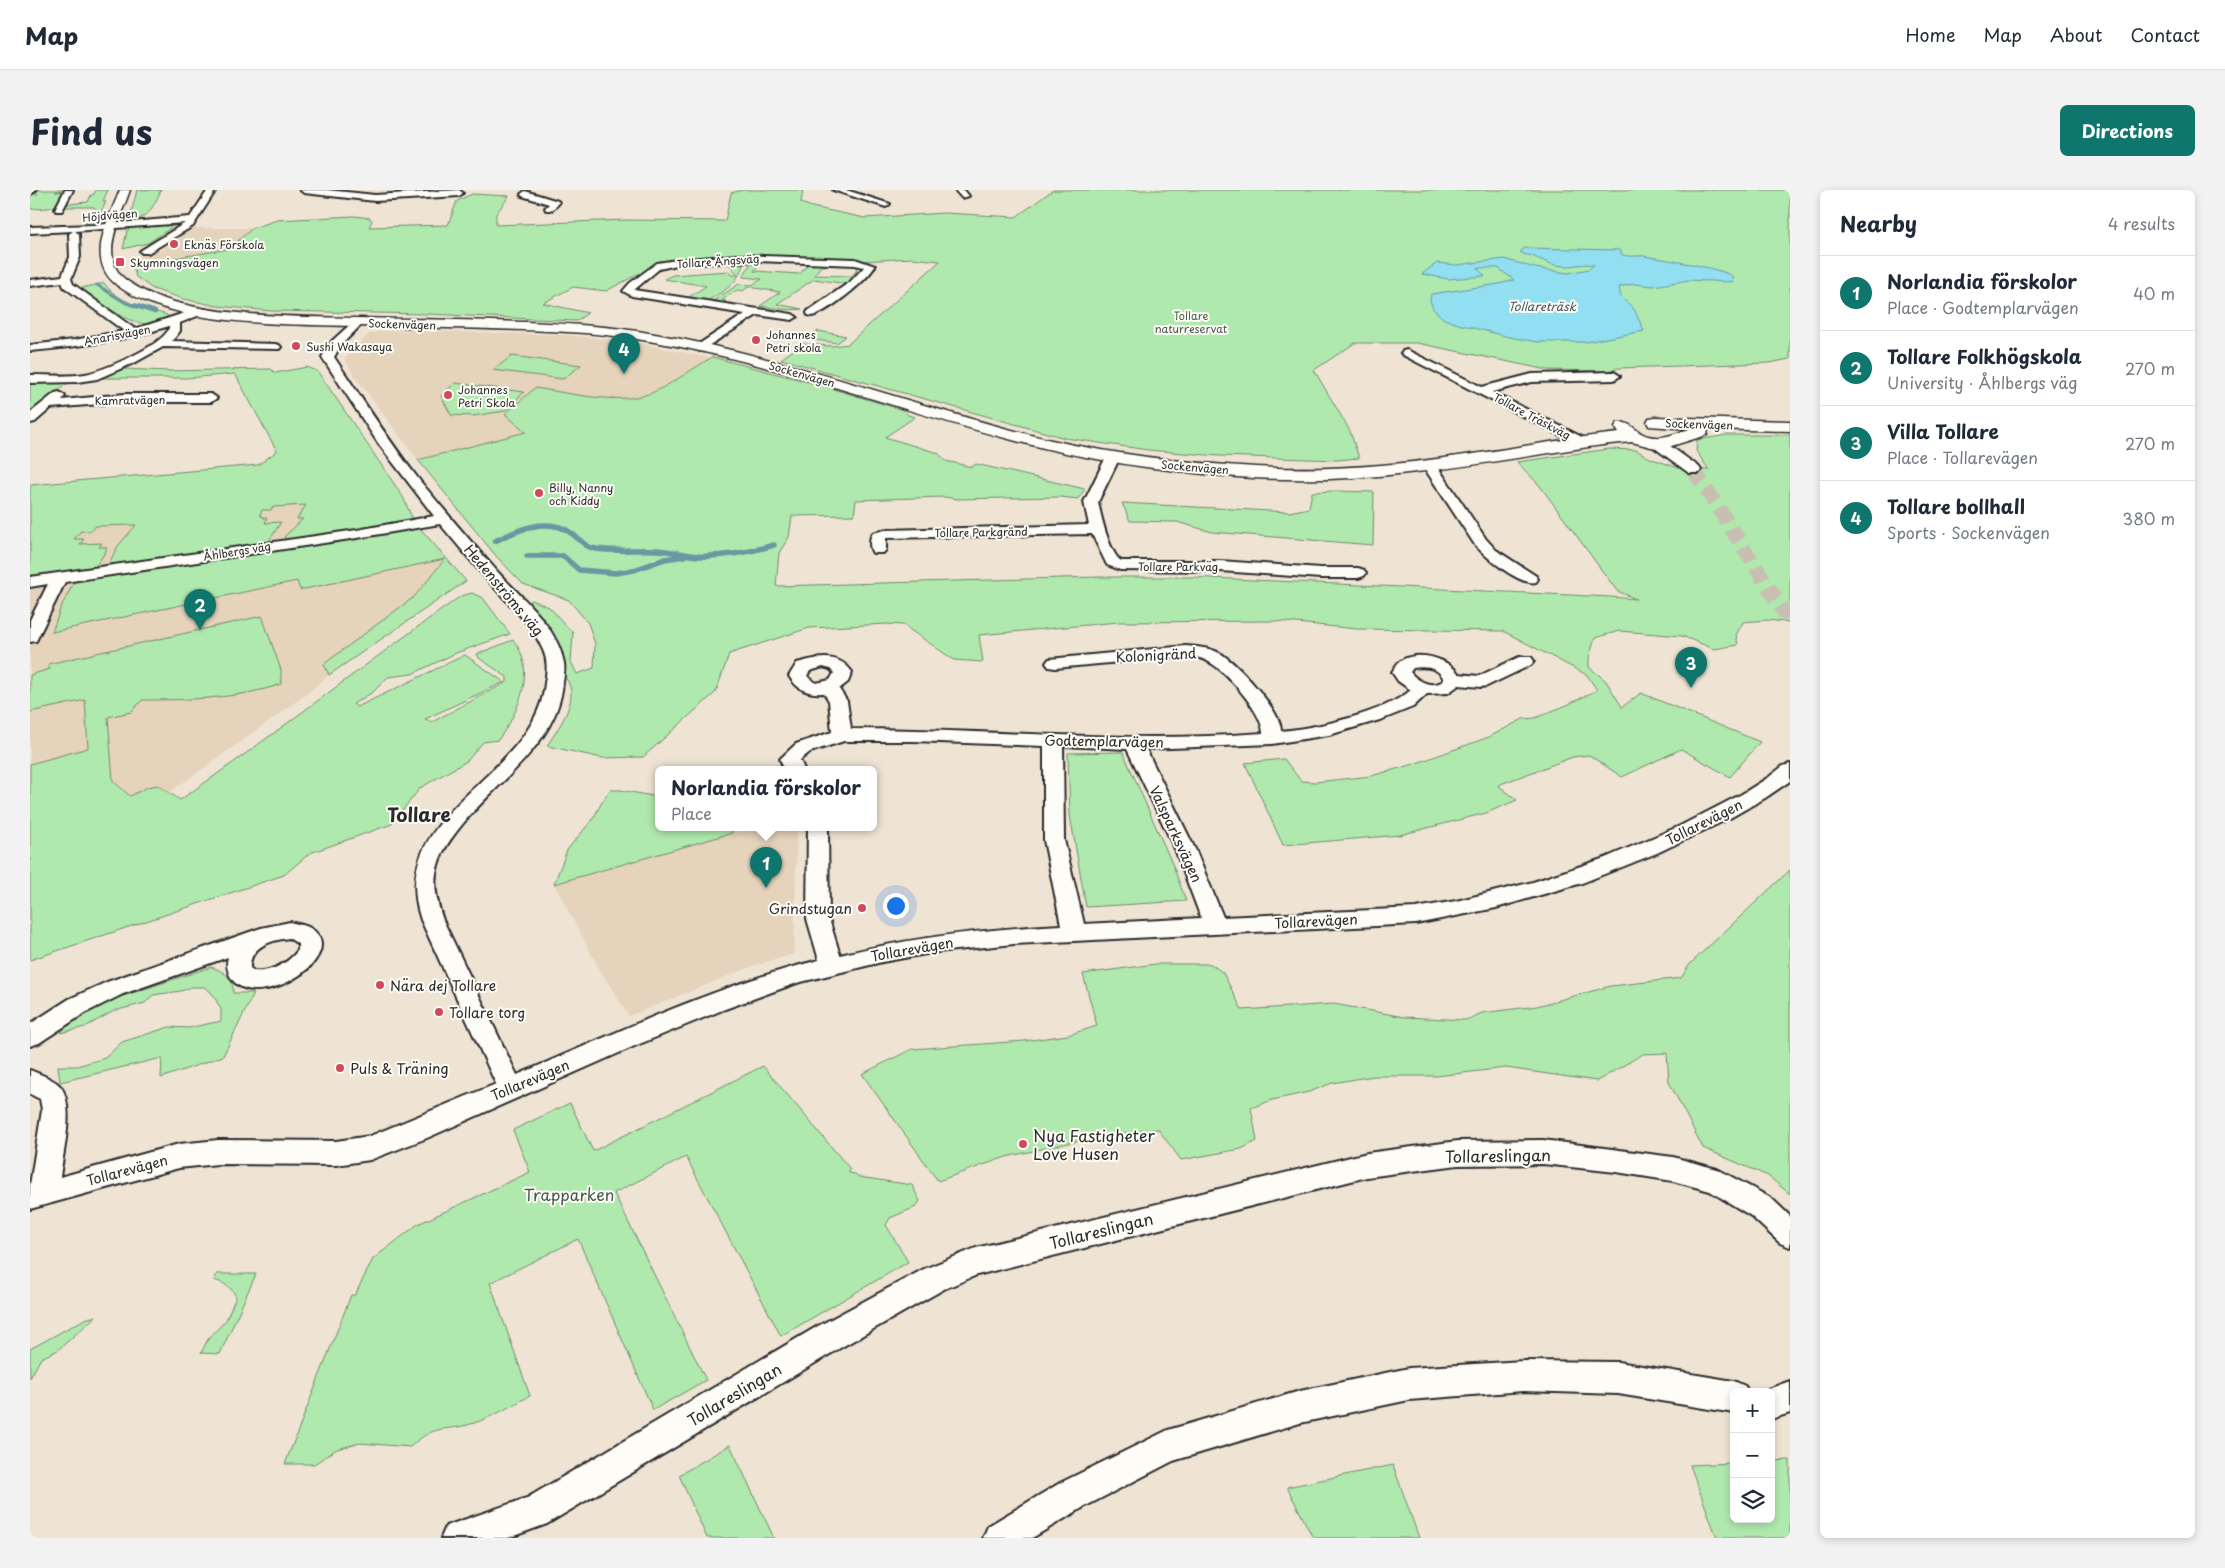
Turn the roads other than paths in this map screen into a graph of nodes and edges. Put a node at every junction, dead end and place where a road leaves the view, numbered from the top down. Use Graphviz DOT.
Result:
graph roads {
  1 [pos="69,190"];
  2 [pos="125,190"];
  3 [pos="212,190"];
  4 [pos="304,190"];
  5 [pos="837,190"];
  6 [pos="459,193"];
  7 [pos="525,194"];
  8 [pos="886,204"];
  9 [pos="549,208"];
  10 [pos="59,209"];
  11 [pos="192,220"];
  12 [pos="113,226"];
  13 [pos="30,230"];
  14 [pos="74,234"];
  15 [pos="144,251"];
  16 [pos="66,279"];
  17 [pos="30,283"];
  18 [pos="201,311"];
  19 [pos="755,312"];
  20 [pos="812,313"];
  21 [pos="174,322"];
  22 [pos="359,322"];
  23 [pos="133,333"];
  24 [pos="161,344"];
  25 [pos="274,347"];
  26 [pos="30,348"];
  27 [pos="700,348"];
  28 [pos="1407,353"];
  29 [pos="1614,376"];
  30 [pos="86,378"];
  31 [pos="30,379"];
  32 [pos="1483,390"];
  33 [pos="211,398"];
  34 [pos="48,404"];
  35 [pos="30,419"];
  36 [pos="1655,422"];
  37 [pos="1742,426"];
  38 [pos="1790,426"];
  39 [pos="1629,432"];
  40 [pos="1676,439"];
  41 [pos="1581,442"];
  42 [pos="1658,442"];
  43 [pos="1113,457"];
  44 [pos="1430,466"];
  45 [pos="444,519"];
  46 [pos="1098,529"];
  47 [pos="878,550"];
  48 [pos="1358,573"];
  49 [pos="59,578"];
  50 [pos="1530,579"];
  51 [pos="30,582"];
  52 [pos="30,637"];
  53 [pos="1525,661"];
  54 [pos="1055,663"];
  55 [pos="1452,679"];
  56 [pos="829,687"];
  57 [pos="1424,688"];
  58 [pos="842,734"];
  59 [pos="1272,738"];
  60 [pos="1053,741"];
  61 [pos="1134,743"];
  62 [pos="793,766"];
  63 [pos="1790,770"];
  64 [pos="818,831"];
  65 [pos="1215,926"];
  66 [pos="1074,932"];
  67 [pos="258,938"];
  68 [pos="833,965"];
  69 [pos="30,1036"];
  70 [pos="30,1081"];
  71 [pos="511,1088"];
  72 [pos="37,1195"];
  73 [pos="1790,1234"];
  74 [pos="1730,1396"];
  75 [pos="1790,1397"];
  76 [pos="1775,1401"];
  77 [pos="458,1538"];
  78 [pos="1000,1538"];
  1 -- 10 [label="street"];
  2 -- 12 [label="street, Sockenvägen"];
  3 -- 11 [label="street"];
  4 -- 6 [label="street"];
  5 -- 8 [label="street"];
  7 -- 9 [label="street"];
  11 -- 12 [label="street, Höjdvägen"];
  11 -- 15 [label="street"];
  12 -- 13 [label="street, Höjdvägen"];
  12 -- 18 [label="street, Sockenvägen"];
  14 -- 16 [label="street"];
  16 -- 17 [label="street"];
  16 -- 23 [label="street"];
  18 -- 21 [label="street, Anarisvägen"];
  18 -- 22 [label="street, Sockenvägen"];
  19 -- 20 [label="street, Tollare Ängsväg"];
  19 -- 20 [label="street, Tollare Ängsväg"];
  19 -- 27 [label="street"];
  21 -- 23 [label="street, Anarisvägen"];
  21 -- 24 [label="street"];
  22 -- 27 [label="street, Sockenvägen"];
  22 -- 45 [label="street, Hedenströms väg"];
  23 -- 26 [label="street, Anarisvägen"];
  24 -- 25 [label="street"];
  24 -- 30 [label="street"];
  27 -- 43 [label="street, Sockenvägen"];
  28 -- 32 [label="street, Tollare Träskväg"];
  29 -- 32 [label="street, Tollare Träskväg"];
  30 -- 31 [label="street"];
  30 -- 34 [label="street"];
  32 -- 41 [label="street, Tollare Träskväg"];
  33 -- 34 [label="street, Kamratvägen"];
  34 -- 35 [label="street"];
  36 -- 37 [label="street, Sockenvägen"];
  36 -- 39 [label="street, Sockenvägen"];
  36 -- 40 [label="street"];
  37 -- 38 [label="street, Sockenvägen"];
  37 -- 40 [label="street, Sockenvägen"];
  39 -- 41 [label="street, Sockenvägen"];
  39 -- 42 [label="street"];
  40 -- 42 [label="street, Sockenvägen"];
  40 -- 42 [label="street"];
  41 -- 44 [label="street, Sockenvägen"];
  43 -- 44 [label="street, Sockenvägen"];
  43 -- 46 [label="street, Tollare Parkväg"];
  44 -- 50 [label="street"];
  45 -- 49 [label="street, Åhlbergs väg"];
  45 -- 71 [label="street, Hedenströms väg"];
  46 -- 47 [label="street, Tollare Parkgränd"];
  46 -- 48 [label="street, Tollare Parkväg"];
  49 -- 51 [label="street, Åhlbergs väg"];
  49 -- 52 [label="street"];
  53 -- 55 [label="street"];
  54 -- 59 [label="street, Kolonigränd"];
  55 -- 57 [label="street"];
  55 -- 57 [label="street"];
  56 -- 58 [label="street"];
  57 -- 59 [label="street, Godtemplarvägen"];
  58 -- 60 [label="street, Godtemplarvägen"];
  58 -- 62 [label="street, Godtemplarvägen"];
  59 -- 61 [label="street, Godtemplarvägen"];
  60 -- 61 [label="street, Godtemplarvägen"];
  60 -- 66 [label="street"];
  61 -- 65 [label="street, Valsparksvägen"];
  63 -- 65 [label="street, Tollarevägen"];
  64 -- 68 [label="street"];
  65 -- 66 [label="street, Tollarevägen"];
  66 -- 68 [label="street, Tollarevägen"];
  67 -- 69 [label="street"];
  68 -- 71 [label="street, Tollarevägen"];
  70 -- 72 [label="street, Tollarevägen"];
  71 -- 72 [label="street, Tollarevägen"];
  73 -- 77 [label="street, Tollareslingan"];
  74 -- 78 [label="street"];
  75 -- 76 [label="street"];
}
